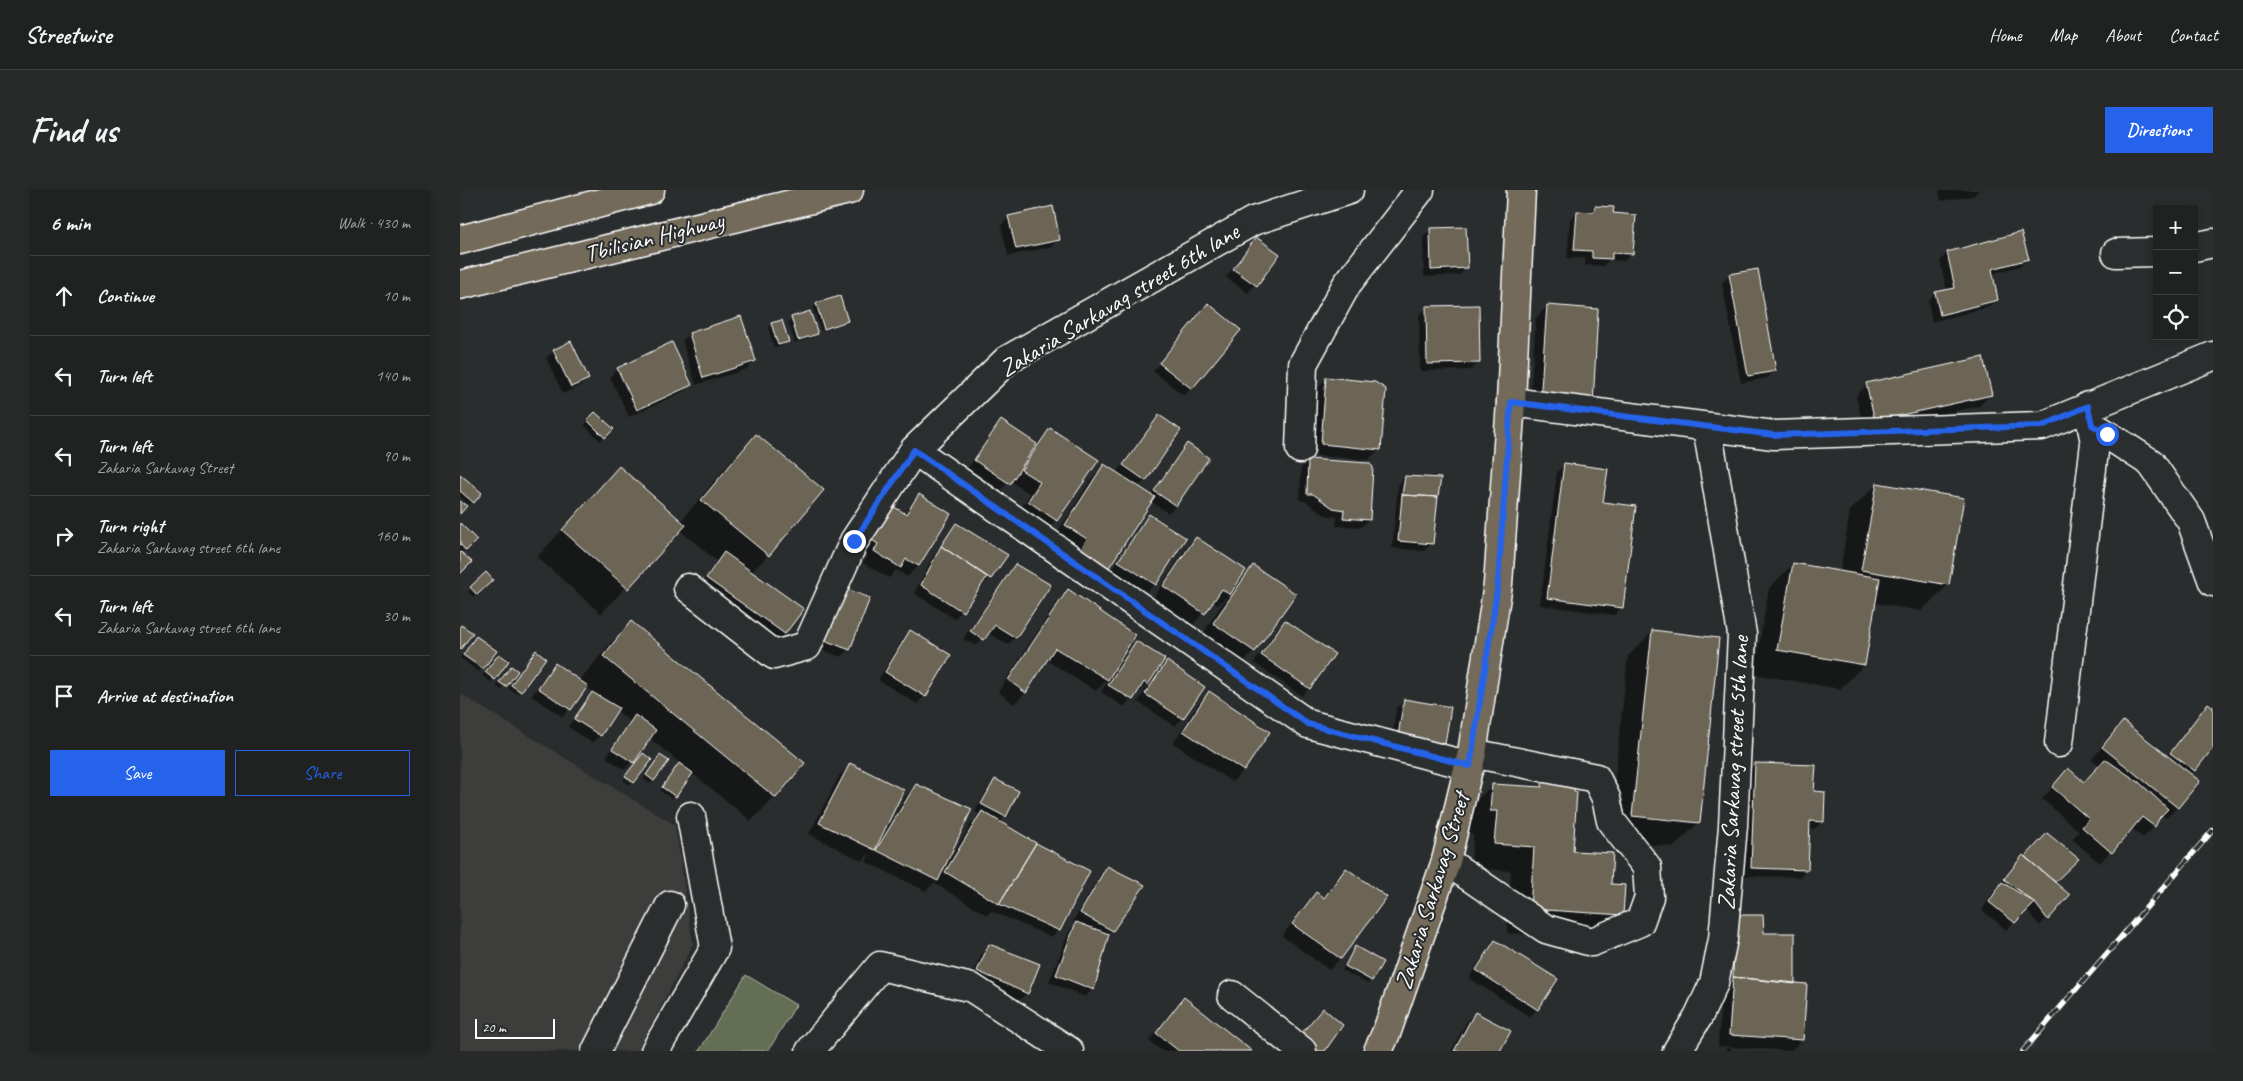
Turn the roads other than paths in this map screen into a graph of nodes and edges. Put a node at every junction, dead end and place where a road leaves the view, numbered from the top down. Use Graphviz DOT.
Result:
graph roads {
  1 [pos="650,190"];
  2 [pos="848,190"];
  3 [pos="1349,190"];
  4 [pos="1420,190"];
  5 [pos="1521,190"];
  6 [pos="460,240"];
  7 [pos="2213,243"];
  8 [pos="2198,247"];
  9 [pos="2153,252"];
  10 [pos="2116,253"];
  11 [pos="461,283"];
  12 [pos="2213,356"];
  13 [pos="1511,402"];
  14 [pos="2090,416"];
  15 [pos="1707,427"];
  16 [pos="1300,449"];
  17 [pos="914,450"];
  18 [pos="2213,582"];
  19 [pos="688,588"];
  20 [pos="2059,743"];
  21 [pos="1471,759"];
  22 [pos="691,816"];
  23 [pos="1446,861"];
  24 [pos="670,905"];
  25 [pos="1232,995"];
  26 [pos="602,1048"];
  27 [pos="1057,1048"];
  28 [pos="655,1051"];
  29 [pos="810,1051"];
  30 [pos="1302,1051"];
  31 [pos="1378,1051"];
  32 [pos="1677,1051"];
  1 -- 6 [label="main road, Tbilisian Highway"];
  2 -- 11 [label="main road, Tbilisian Highway"];
  3 -- 17 [label="street, Zakaria Sarkavag street 6th lane"];
  4 -- 16 [label="street"];
  5 -- 13 [label="main road, Zakaria Sarkavag Street"];
  7 -- 8 [label="street"];
  9 -- 10 [label="street"];
  12 -- 14 [label="street"];
  13 -- 15 [label="street"];
  13 -- 21 [label="main road, Zakaria Sarkavag Street"];
  14 -- 15 [label="street"];
  14 -- 18 [label="street"];
  14 -- 20 [label="street"];
  15 -- 32 [label="street, Zakaria Sarkavag street 5th lane"];
  17 -- 19 [label="street, Zakaria Sarkavag street 6th lane"];
  17 -- 21 [label="street"];
  21 -- 23 [label="main road, Zakaria Sarkavag Street"];
  21 -- 23 [label="street"];
  22 -- 28 [label="street"];
  23 -- 31 [label="main road, Zakaria Sarkavag Street"];
  24 -- 26 [label="street"];
  25 -- 30 [label="street"];
  27 -- 29 [label="street"];
}
